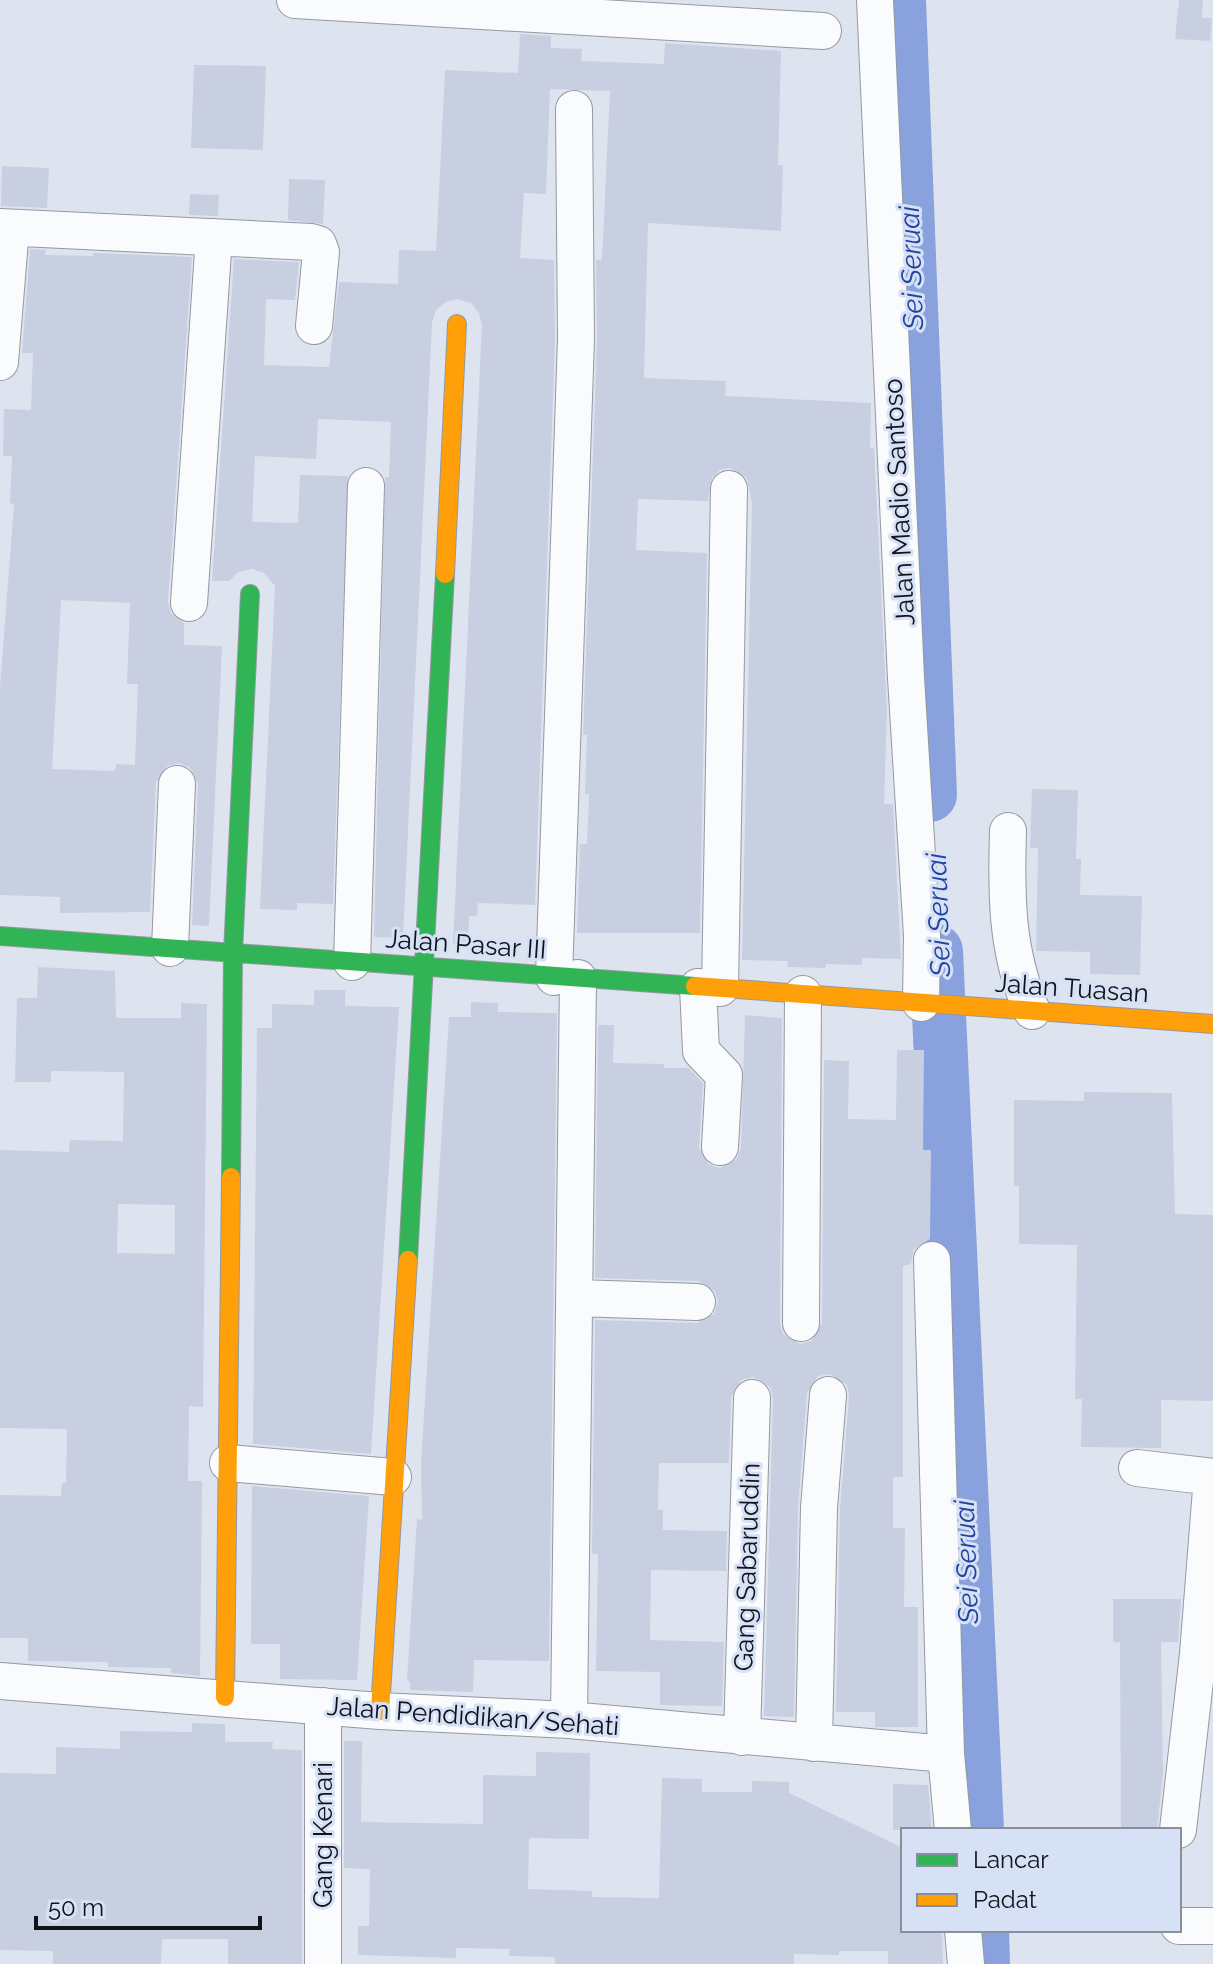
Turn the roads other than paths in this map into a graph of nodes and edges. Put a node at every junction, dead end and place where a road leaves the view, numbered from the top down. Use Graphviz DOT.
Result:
graph roads {
  1 [pos="295,0"];
  2 [pos="875,0"];
  3 [pos="548,8"];
  4 [pos="680,12"];
  5 [pos="823,31"];
  6 [pos="574,109"];
  7 [pos="5,227"];
  8 [pos="214,237"];
  9 [pos="457,324"];
  10 [pos="314,326"];
  11 [pos="0,362"];
  12 [pos="366,486"];
  13 [pos="729,489"];
  14 [pos="250,594"];
  15 [pos="189,603"];
  16 [pos="177,784"];
  17 [pos="1008,831"];
  18 [pos="0,936"];
  19 [pos="170,948"];
  20 [pos="233,953"];
  21 [pos="352,962"];
  22 [pos="427,967"];
  23 [pos="566,978"];
  24 [pos="709,988"];
  25 [pos="803,994"];
  26 [pos="924,1003"];
  27 [pos="1032,1011"];
  28 [pos="1213,1024"];
  29 [pos="720,1147"];
  30 [pos="932,1260"];
  31 [pos="577,1298"];
  32 [pos="697,1302"];
  33 [pos="801,1323"];
  34 [pos="828,1395"];
  35 [pos="752,1398"];
  36 [pos="228,1463"];
  37 [pos="1137,1468"];
  38 [pos="393,1477"];
  39 [pos="1213,1477"];
  40 [pos="0,1681"];
  41 [pos="225,1697"];
  42 [pos="323,1706"];
  43 [pos="380,1711"];
  44 [pos="569,1720"];
  45 [pos="742,1737"];
  46 [pos="814,1743"];
  47 [pos="946,1754"];
  48 [pos="953,1828"];
  49 [pos="1178,1828"];
  50 [pos="1181,1926"];
  51 [pos="1213,1926"];
  52 [pos="963,1932"];
  53 [pos="323,1964"];
  54 [pos="966,1964"];
  1 -- 3 [label="street"];
  2 -- 26 [label="street, Jalan Madio Santoso"];
  3 -- 4 [label="street"];
  4 -- 5 [label="street"];
  6 -- 23 [label="street"];
  7 -- 8 [label="street"];
  7 -- 11 [label="street"];
  8 -- 10 [label="street"];
  8 -- 15 [label="street"];
  9 -- 22 [label="street"];
  12 -- 21 [label="street"];
  13 -- 24 [label="street"];
  14 -- 20 [label="street"];
  16 -- 19 [label="street"];
  17 -- 27 [label="street"];
  18 -- 19 [label="street, Jalan Pasar III"];
  19 -- 20 [label="street, Jalan Pasar III"];
  20 -- 21 [label="street, Jalan Pasar III"];
  20 -- 36 [label="street"];
  21 -- 22 [label="street, Jalan Pasar III"];
  22 -- 23 [label="street, Jalan Pasar III"];
  22 -- 38 [label="street"];
  23 -- 24 [label="street, Jalan Pasar III"];
  23 -- 31 [label="street"];
  24 -- 25 [label="street, Jalan Pasar III"];
  24 -- 29 [label="street"];
  25 -- 26 [label="street, Jalan Pasar III"];
  25 -- 33 [label="street"];
  26 -- 27 [label="street, Jalan Tuasan"];
  27 -- 28 [label="street, Jalan Tuasan"];
  30 -- 47 [label="street"];
  31 -- 32 [label="street"];
  31 -- 44 [label="street"];
  34 -- 46 [label="street"];
  35 -- 45 [label="street, Gang Sabaruddin"];
  36 -- 38 [label="street"];
  36 -- 41 [label="street"];
  37 -- 39 [label="street"];
  38 -- 43 [label="street"];
  39 -- 49 [label="street"];
  40 -- 41 [label="street, Jalan Pendidikan/Sehati"];
  41 -- 42 [label="street, Jalan Pendidikan/Sehati"];
  42 -- 43 [label="street, Jalan Pendidikan/Sehati"];
  42 -- 53 [label="street, Gang Kenari"];
  43 -- 44 [label="street, Jalan Pendidikan/Sehati"];
  44 -- 45 [label="street, Jalan Pendidikan/Sehati"];
  45 -- 46 [label="street, Jalan Pendidikan/Sehati"];
  46 -- 47 [label="street, Jalan Pendidikan/Sehati"];
  47 -- 48 [label="street"];
  50 -- 51 [label="street"];
  52 -- 54 [label="street"];
}
